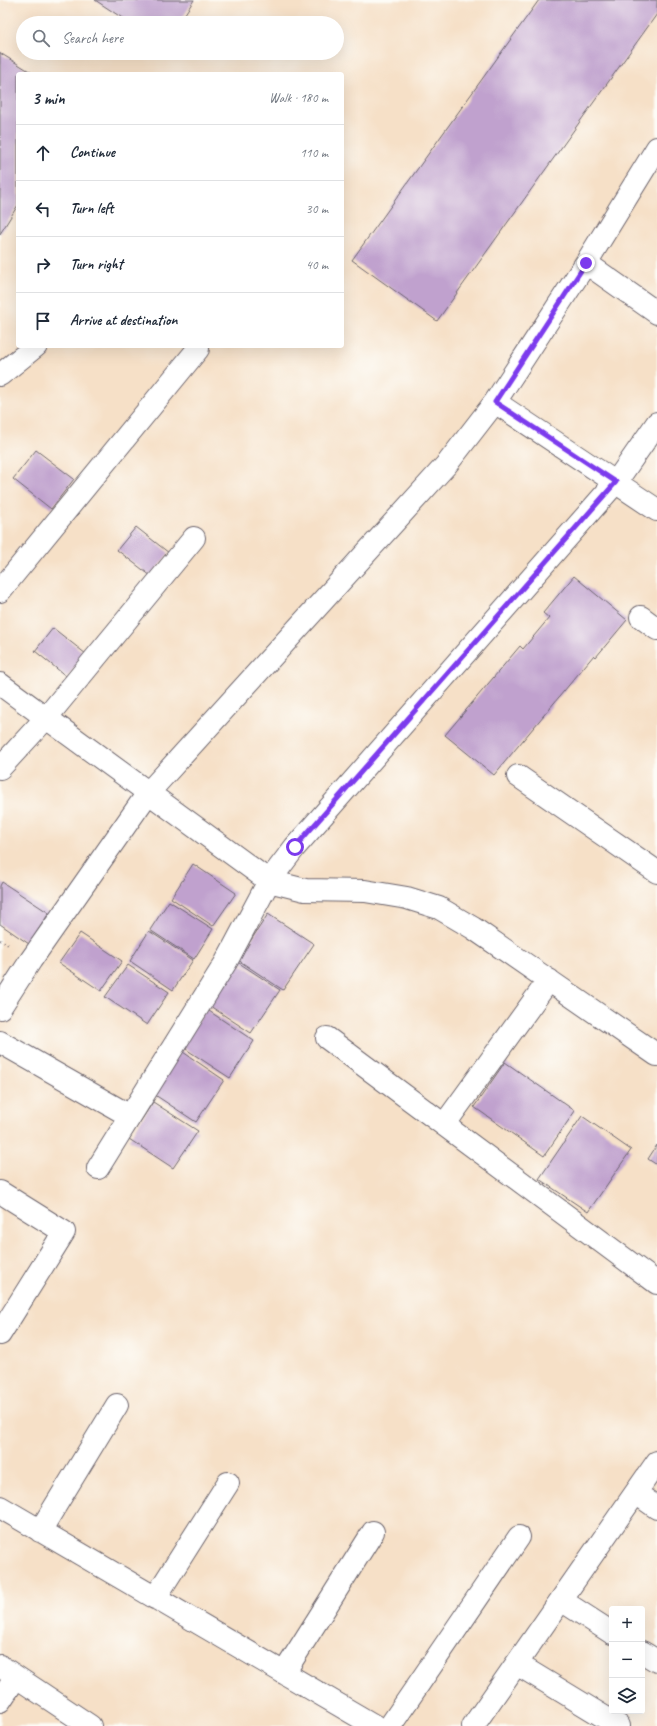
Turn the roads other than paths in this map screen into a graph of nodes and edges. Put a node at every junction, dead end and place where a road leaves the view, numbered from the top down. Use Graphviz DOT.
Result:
graph roads {
  1 [pos="657,148"];
  2 [pos="586,263"];
  3 [pos="657,313"];
  4 [pos="34,348"];
  5 [pos="191,348"];
  6 [pos="0,375"];
  7 [pos="495,402"];
  8 [pos="657,423"];
  9 [pos="616,482"];
  10 [pos="657,510"];
  11 [pos="194,538"];
  12 [pos="0,591"];
  13 [pos="0,684"];
  14 [pos="46,718"];
  15 [pos="0,768"];
  16 [pos="518,776"];
  17 [pos="148,793"];
  18 [pos="657,872"];
  19 [pos="269,881"];
  20 [pos="549,980"];
  21 [pos="0,1008"];
  22 [pos="326,1038"];
  23 [pos="0,1042"];
  24 [pos="657,1055"];
  25 [pos="130,1116"];
  26 [pos="444,1125"];
  27 [pos="98,1168"];
  28 [pos="0,1192"];
  29 [pos="657,1283"];
  30 [pos="0,1334"];
  31 [pos="117,1406"];
  32 [pos="657,1462"];
  33 [pos="228,1483"];
  34 [pos="636,1493"];
  35 [pos="0,1508"];
  36 [pos="657,1508"];
  37 [pos="40,1531"];
  38 [pos="373,1532"];
  39 [pos="519,1537"];
  40 [pos="156,1598"];
  41 [pos="561,1600"];
  42 [pos="609,1630"];
  43 [pos="645,1654"];
  44 [pos="657,1661"];
  45 [pos="517,1664"];
  46 [pos="8,1671"];
  47 [pos="284,1673"];
  48 [pos="0,1701"];
  49 [pos="90,1726"];
  50 [pos="375,1726"];
  51 [pos="390,1726"];
  52 [pos="473,1726"];
  53 [pos="619,1726"];
  1 -- 2 [label="street"];
  2 -- 3 [label="street"];
  2 -- 7 [label="street"];
  4 -- 6 [label="street"];
  5 -- 12 [label="street"];
  7 -- 9 [label="street"];
  7 -- 17 [label="street"];
  8 -- 9 [label="street"];
  9 -- 10 [label="street"];
  9 -- 19 [label="street"];
  11 -- 14 [label="street"];
  13 -- 14 [label="street"];
  14 -- 15 [label="street"];
  14 -- 17 [label="street"];
  16 -- 18 [label="street"];
  17 -- 19 [label="street"];
  17 -- 21 [label="street"];
  19 -- 20 [label="street"];
  19 -- 25 [label="street"];
  20 -- 24 [label="street"];
  20 -- 26 [label="street"];
  22 -- 26 [label="street"];
  23 -- 25 [label="street"];
  25 -- 27 [label="street"];
  26 -- 29 [label="street"];
  28 -- 30 [label="street"];
  31 -- 37 [label="street"];
  32 -- 34 [label="street"];
  33 -- 40 [label="street"];
  34 -- 36 [label="street"];
  34 -- 41 [label="street"];
  35 -- 37 [label="street"];
  37 -- 40 [label="street"];
  38 -- 47 [label="street"];
  39 -- 51 [label="street"];
  40 -- 47 [label="street"];
  41 -- 42 [label="street"];
  41 -- 45 [label="street"];
  43 -- 44 [label="street"];
  45 -- 52 [label="street"];
  45 -- 53 [label="street"];
  46 -- 48 [label="street"];
  46 -- 49 [label="street"];
  47 -- 50 [label="street"];
}
